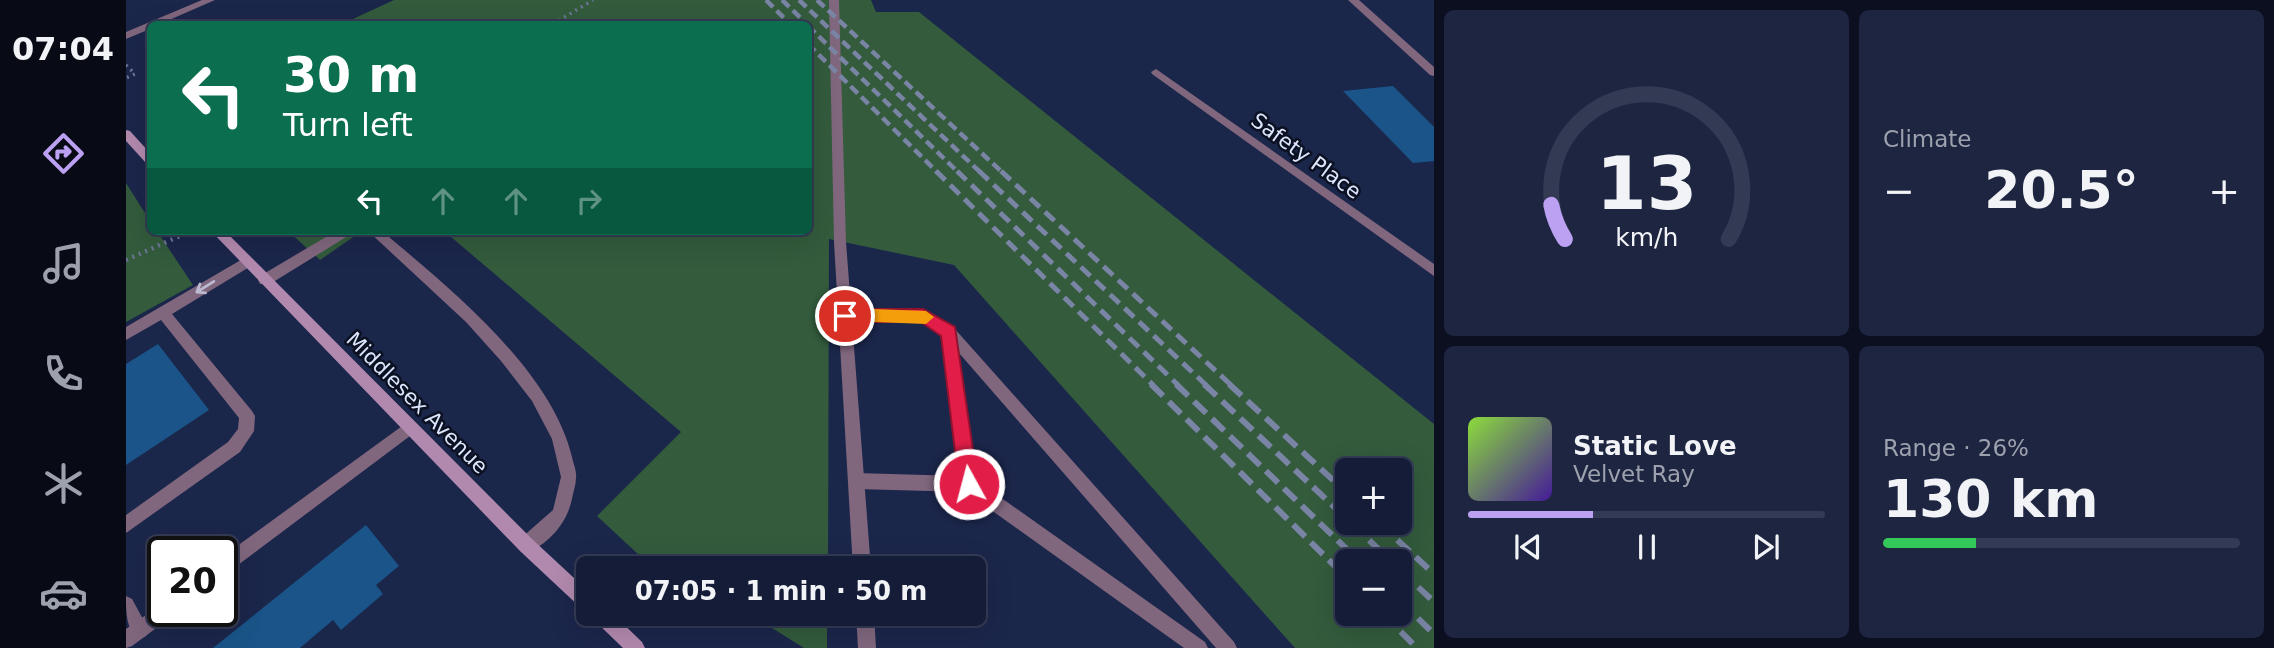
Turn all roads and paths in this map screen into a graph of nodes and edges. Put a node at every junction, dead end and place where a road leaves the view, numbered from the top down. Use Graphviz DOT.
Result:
graph roads {
  1 [pos="210,0"];
  2 [pos="593,0"];
  3 [pos="834,0"];
  4 [pos="1353,0"];
  5 [pos="161,21"];
  6 [pos="558,21"];
  7 [pos="147,27"];
  8 [pos="126,36"];
  9 [pos="126,65"];
  10 [pos="1156,72"];
  11 [pos="1434,73"];
  12 [pos="126,78"];
  13 [pos="126,134"];
  14 [pos="147,157"];
  15 [pos="184,235"];
  16 [pos="221,235"];
  17 [pos="339,235"];
  18 [pos="379,235"];
  19 [pos="126,260"];
  20 [pos="246,262"];
  21 [pos="1434,271"];
  22 [pos="265,280"];
  23 [pos="163,313"];
  24 [pos="845,316"];
  25 [pos="949,332"];
  26 [pos="126,334"];
  27 [pos="409,428"];
  28 [pos="856,481"];
  29 [pos="969,484"];
  30 [pos="126,525"];
  31 [pos="526,545"];
  32 [pos="238,556"];
  33 [pos="861,556"];
  34 [pos="576,592"];
  35 [pos="126,605"];
  36 [pos="611,626"];
  37 [pos="866,626"];
  38 [pos="133,635"];
  39 [pos="629,646"];
  40 [pos="867,648"];
  41 [pos="1199,648"];
  42 [pos="1228,648"];
  1 -- 5 [label="street"];
  2 -- 6 [label="path"];
  3 -- 24 [label="street"];
  4 -- 11 [label="street"];
  7 -- 8 [label="street"];
  9 -- 12 [label="path"];
  10 -- 21 [label="street, Safety Place"];
  13 -- 14 [label="main road"];
  15 -- 19 [label="path"];
  16 -- 20 [label="main road, Middlesex Avenue"];
  17 -- 22 [label="street"];
  18 -- 31 [label="street"];
  20 -- 22 [label="main road, Middlesex Avenue"];
  20 -- 23 [label="street, one-way"];
  22 -- 27 [label="main road, Middlesex Avenue"];
  23 -- 26 [label="street"];
  23 -- 30 [label="street"];
  24 -- 25 [label="street"];
  24 -- 28 [label="street"];
  25 -- 29 [label="street"];
  25 -- 42 [label="street"];
  27 -- 31 [label="main road, Middlesex Avenue"];
  27 -- 32 [label="street"];
  28 -- 29 [label="street"];
  28 -- 33 [label="street"];
  29 -- 41 [label="street"];
  31 -- 34 [label="main road, Middlesex Avenue"];
  35 -- 38 [label="street"];
  36 -- 39 [label="main road"];
  37 -- 40 [label="street"];
}
